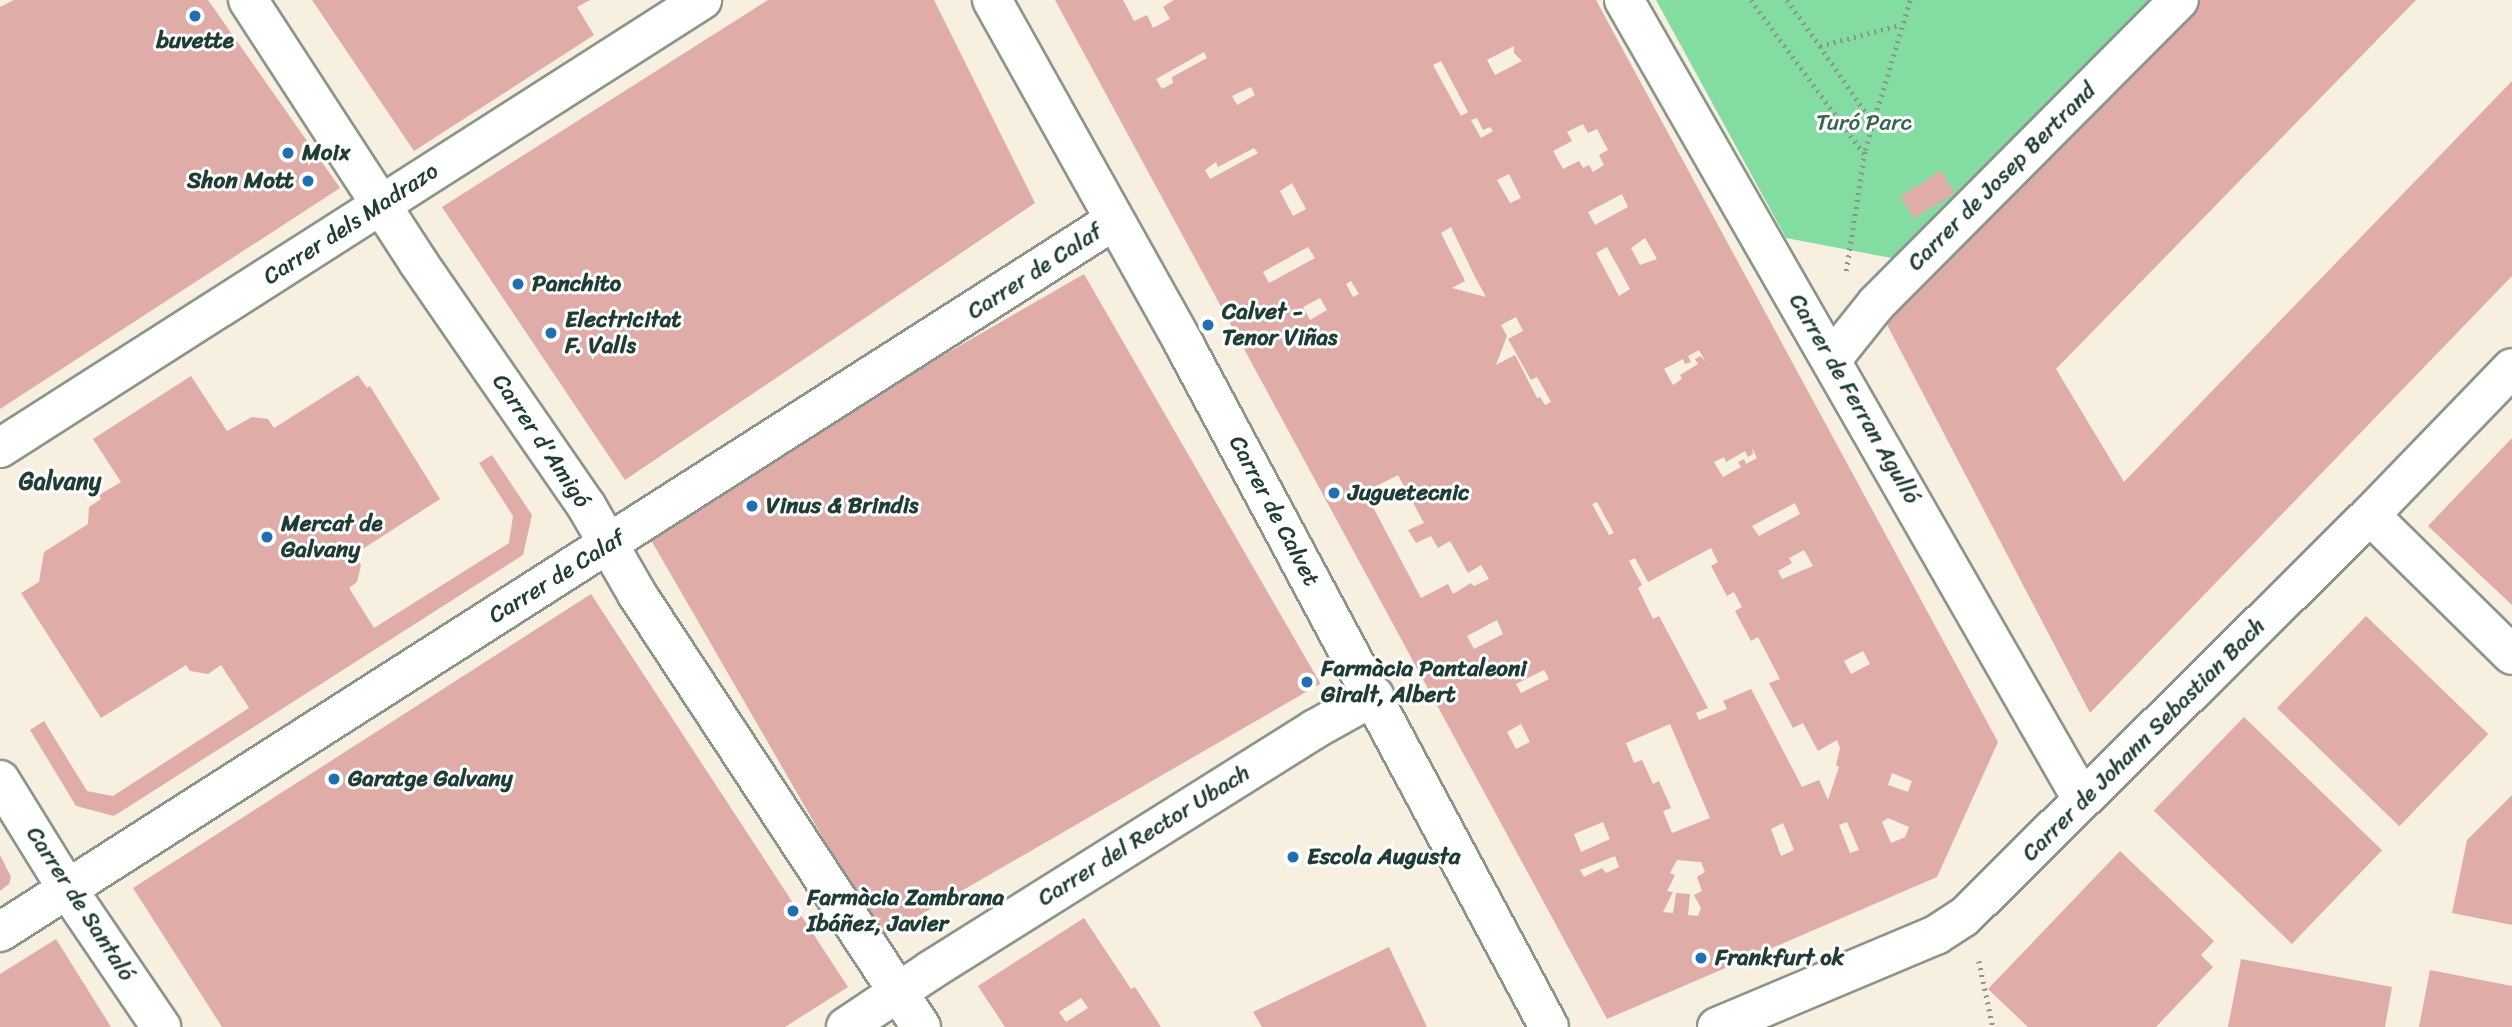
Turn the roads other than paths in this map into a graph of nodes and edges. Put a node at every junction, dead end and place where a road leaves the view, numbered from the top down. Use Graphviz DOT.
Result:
graph roads {
  1 [pos="248,0"];
  2 [pos="702,0"];
  3 [pos="992,0"];
  4 [pos="1624,0"];
  5 [pos="2179,0"];
  6 [pos="380,205"];
  7 [pos="1113,221"];
  8 [pos="1832,359"];
  9 [pos="2512,368"];
  10 [pos="0,448"];
  11 [pos="2370,515"];
  12 [pos="609,544"];
  13 [pos="2512,655"];
  14 [pos="1374,696"];
  15 [pos="0,780"];
  16 [pos="2081,799"];
  17 [pos="68,890"];
  18 [pos="0,932"];
  19 [pos="900,993"];
  20 [pos="161,1027"];
  21 [pos="846,1027"];
  22 [pos="921,1027"];
  23 [pos="1549,1027"];
  24 [pos="1717,1027"];
  1 -- 6 [label="street, Carrer d'Amigó"];
  2 -- 6 [label="street, Carrer dels Madrazo"];
  3 -- 7 [label="street, Carrer de Calvet"];
  4 -- 8 [label="street, Carrer de Ferran Agulló"];
  5 -- 8 [label="street, Carrer de Josep Bertrand"];
  6 -- 10 [label="street, Carrer dels Madrazo"];
  6 -- 12 [label="street, Carrer d'Amigó"];
  7 -- 12 [label="street, Carrer de Calaf"];
  7 -- 14 [label="street, Carrer de Calvet"];
  8 -- 16 [label="street, Carrer de Ferran Agulló"];
  9 -- 11 [label="street, Carrer de Johann Sebastian Bach"];
  11 -- 13 [label="street"];
  11 -- 16 [label="street, Carrer de Johann Sebastian Bach"];
  12 -- 17 [label="street, Carrer de Calaf"];
  12 -- 19 [label="street, Carrer d'Amigó"];
  14 -- 19 [label="street, Carrer del Rector Ubach"];
  14 -- 23 [label="street, Carrer de Calvet"];
  15 -- 17 [label="street, Carrer de Santaló"];
  16 -- 24 [label="street, Carrer de Johann Sebastian Bach"];
  17 -- 18 [label="street, Carrer de Calaf"];
  17 -- 20 [label="street, Carrer de Santaló"];
  19 -- 21 [label="street, Carrer del Rector Ubach"];
  19 -- 22 [label="street, Carrer d'Amigó"];
}
